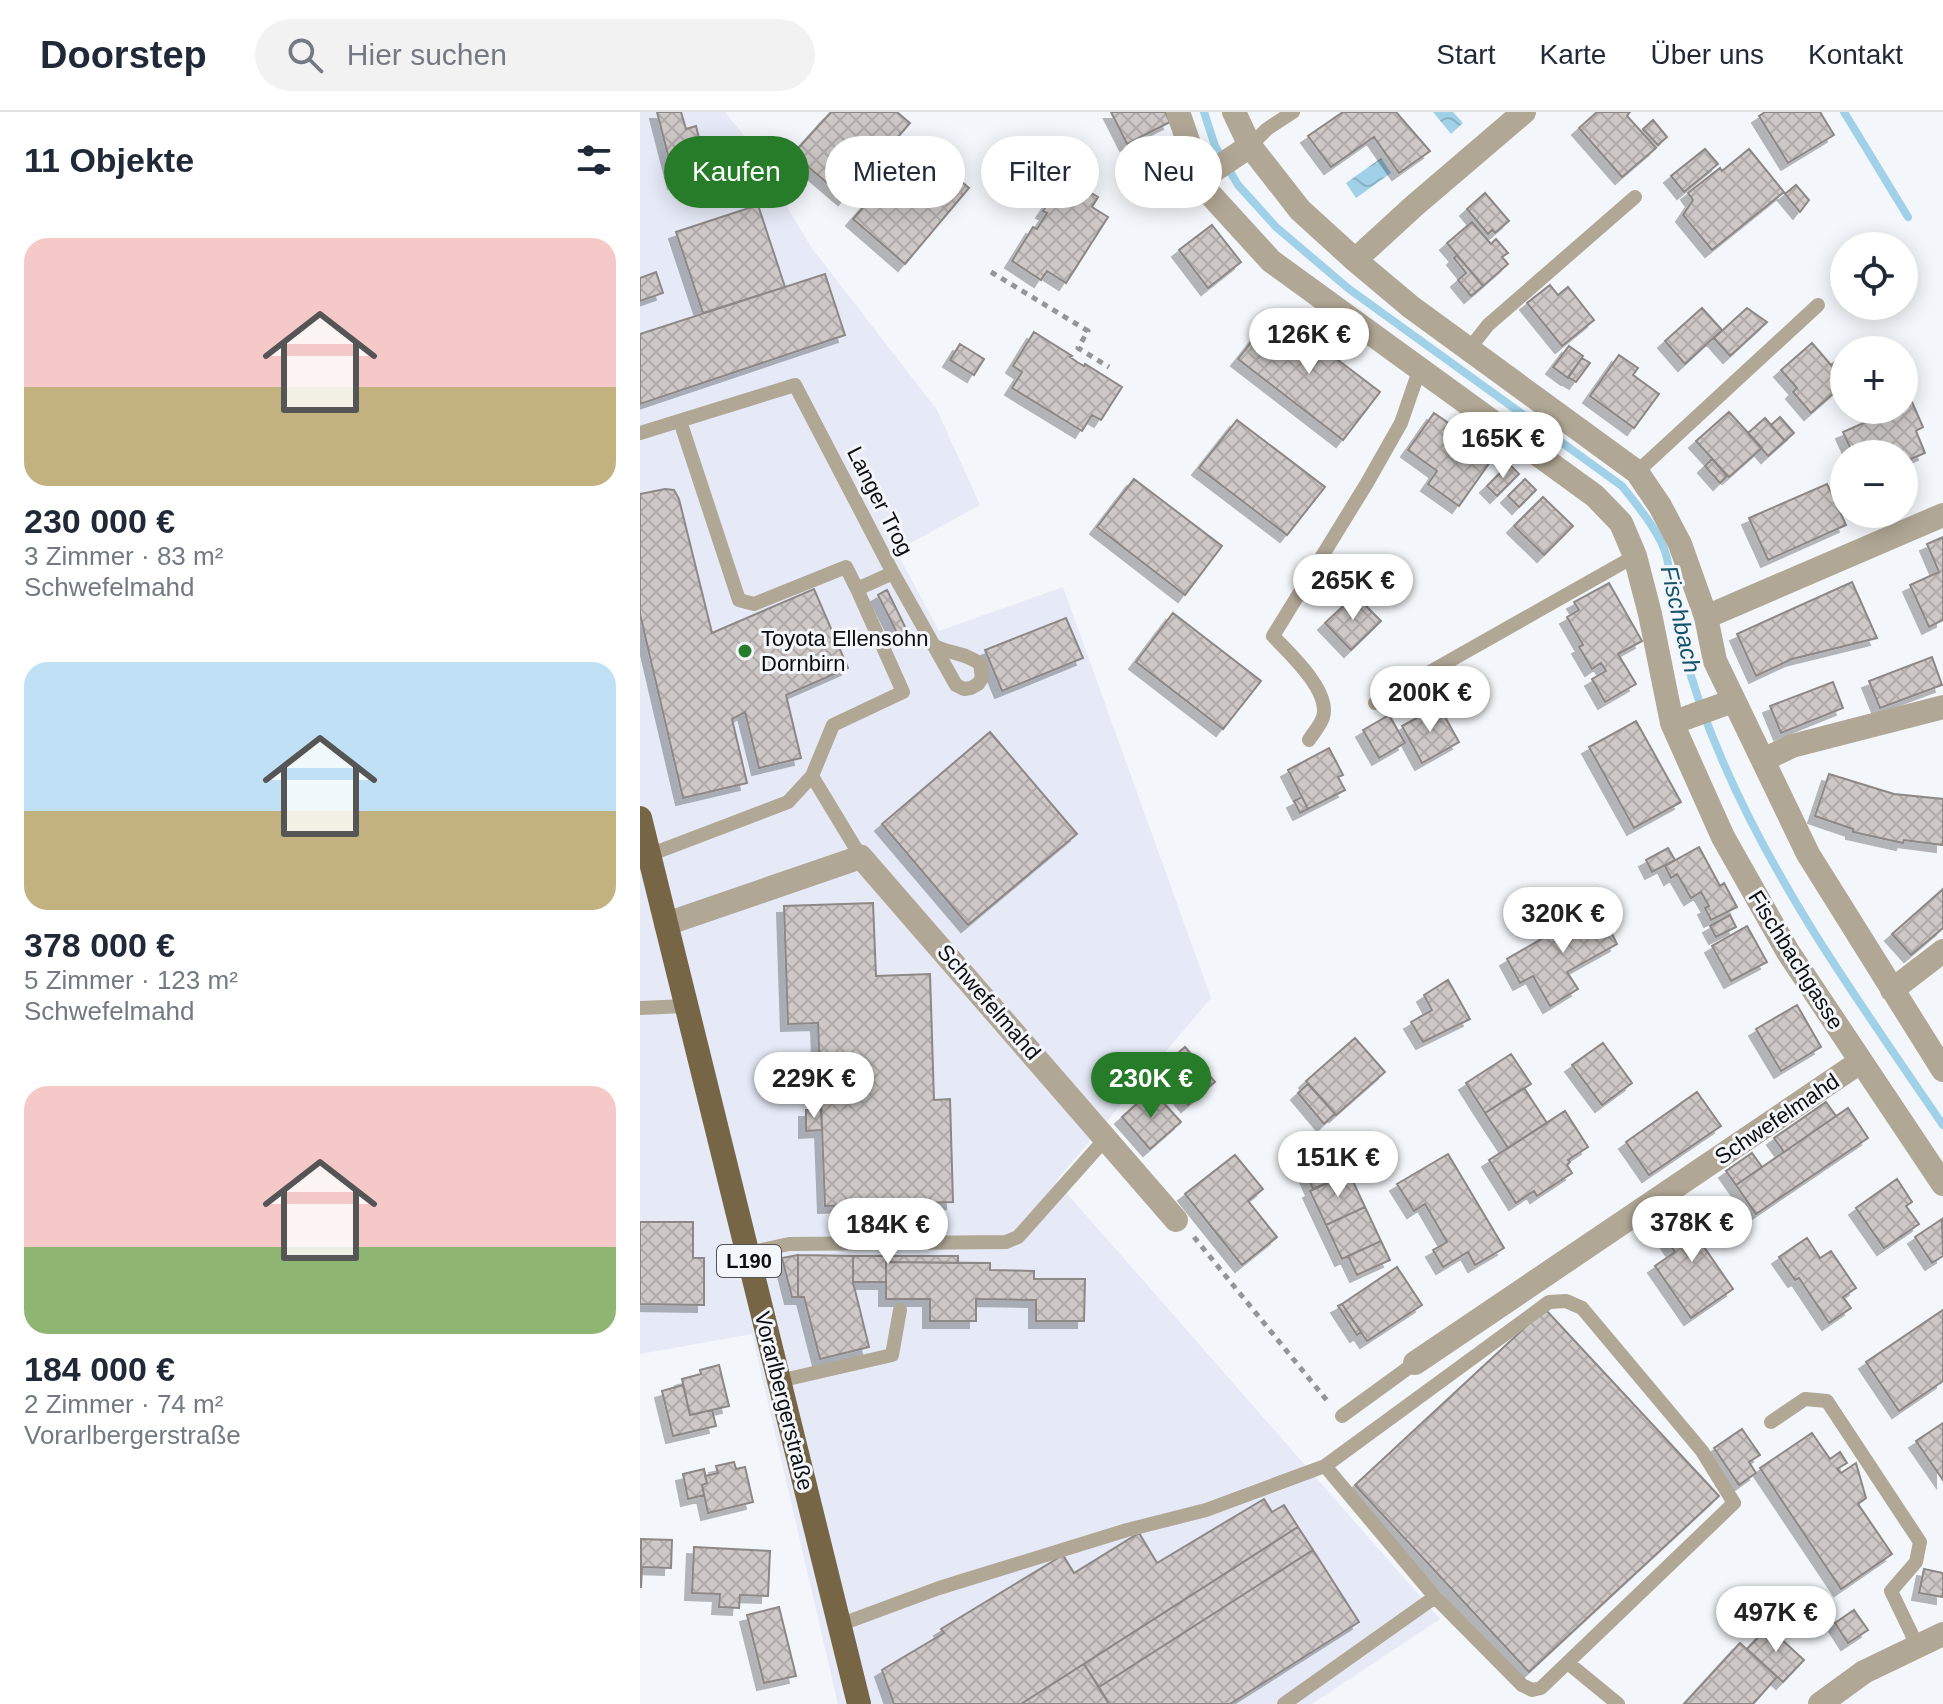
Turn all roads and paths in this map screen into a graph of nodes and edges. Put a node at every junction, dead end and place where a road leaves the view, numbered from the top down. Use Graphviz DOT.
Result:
graph roads {
  1 [pos="1178,112"];
  2 [pos="1234,112"];
  3 [pos="1293,112"];
  4 [pos="1524,112"];
  5 [pos="1186,136"];
  6 [pos="1244,149"];
  7 [pos="1222,164"];
  8 [pos="1635,197"];
  9 [pos="1222,200"];
  10 [pos="1355,260"];
  11 [pos="991,272"];
  12 [pos="1818,305"];
  13 [pos="1470,348"];
  14 [pos="1109,367"];
  15 [pos="1420,368"];
  16 [pos="680,421"];
  17 [pos="640,433"];
  18 [pos="1637,472"];
  19 [pos="1943,515"];
  20 [pos="1635,556"];
  21 [pos="893,573"];
  22 [pos="857,589"];
  23 [pos="1706,617"];
  24 [pos="933,645"];
  25 [pos="1375,703"];
  26 [pos="1725,704"];
  27 [pos="1943,707"];
  28 [pos="1679,721"];
  29 [pos="1309,740"];
  30 [pos="1763,760"];
  31 [pos="812,776"];
  32 [pos="640,818"];
  33 [pos="649,855"];
  34 [pos="861,857"];
  35 [pos="666,924"];
  36 [pos="1943,951"];
  37 [pos="1892,990"];
  38 [pos="686,1006"];
  39 [pos="640,1008"];
  40 [pos="1860,1062"];
  41 [pos="1943,1070"];
  42 [pos="1107,1137"];
  43 [pos="1943,1184"];
  44 [pos="1176,1220"];
  45 [pos="747,1253"];
  46 [pos="900,1310"];
  47 [pos="1415,1363"];
  48 [pos="779,1381"];
  49 [pos="1342,1416"];
  50 [pos="1771,1422"];
  51 [pos="1325,1466"];
  52 [pos="1435,1597"];
  53 [pos="839,1625"];
  54 [pos="1943,1634"];
  55 [pos="1917,1645"];
  56 [pos="1568,1663"];
  57 [pos="859,1704"];
  58 [pos="1284,1704"];
  59 [pos="1618,1704"];
  60 [pos="1820,1704"];
  1 -- 5 [label="street, Fischbachgasse"];
  2 -- 6 [label="street"];
  3 -- 6 [label="lane"];
  4 -- 10 [label="street"];
  6 -- 7 [label="street"];
  6 -- 10 [label="street"];
  8 -- 13 [label="lane"];
  9 -- 15 [label="street, Fischbachgasse"];
  10 -- 13 [label="street"];
  11 -- 14 [label="path"];
  12 -- 18 [label="lane"];
  13 -- 18 [label="street"];
  15 -- 20 [label="street, Fischbachgasse"];
  15 -- 29 [label="lane"];
  16 -- 17 [label="lane, Langer Trog"];
  16 -- 21 [label="lane, Langer Trog"];
  16 -- 22 [label="lane"];
  18 -- 23 [label="street"];
  19 -- 23 [label="street"];
  20 -- 25 [label="lane"];
  20 -- 28 [label="street, Fischbachgasse"];
  21 -- 22 [label="lane, Langer Trog"];
  21 -- 24 [label="lane"];
  22 -- 31 [label="lane"];
  23 -- 26 [label="street"];
  26 -- 28 [label="street"];
  26 -- 30 [label="street"];
  27 -- 30 [label="street"];
  28 -- 40 [label="street, Fischbachgasse"];
  30 -- 37 [label="street"];
  31 -- 33 [label="lane"];
  31 -- 34 [label="lane"];
  32 -- 33 [label="main road, Vorarlbergerstraße / L190"];
  33 -- 35 [label="main road, Vorarlbergerstraße / L190"];
  34 -- 35 [label="street"];
  34 -- 42 [label="street, Schwefelmahd"];
  35 -- 38 [label="main road, Vorarlbergerstraße / L190"];
  36 -- 37 [label="street"];
  37 -- 41 [label="street"];
  38 -- 39 [label="lane"];
  38 -- 45 [label="main road, Vorarlbergerstraße / L190"];
  40 -- 43 [label="street, Fischbachgasse"];
  40 -- 47 [label="street, Schwefelmahd"];
  42 -- 44 [label="street, Schwefelmahd"];
  42 -- 45 [label="lane"];
  44 -- 49 [label="path"];
  45 -- 48 [label="main road, Vorarlbergerstraße / L190"];
  46 -- 48 [label="lane"];
  47 -- 49 [label="lane"];
  48 -- 53 [label="main road, Vorarlbergerstraße / L190"];
  50 -- 55 [label="lane"];
  51 -- 52 [label="lane"];
  51 -- 53 [label="lane"];
  51 -- 56 [label="lane"];
  52 -- 56 [label="lane"];
  52 -- 58 [label="lane"];
  53 -- 57 [label="main road, Vorarlbergerstraße / L190"];
  54 -- 55 [label="street"];
  55 -- 60 [label="street"];
  56 -- 59 [label="lane"];
}
